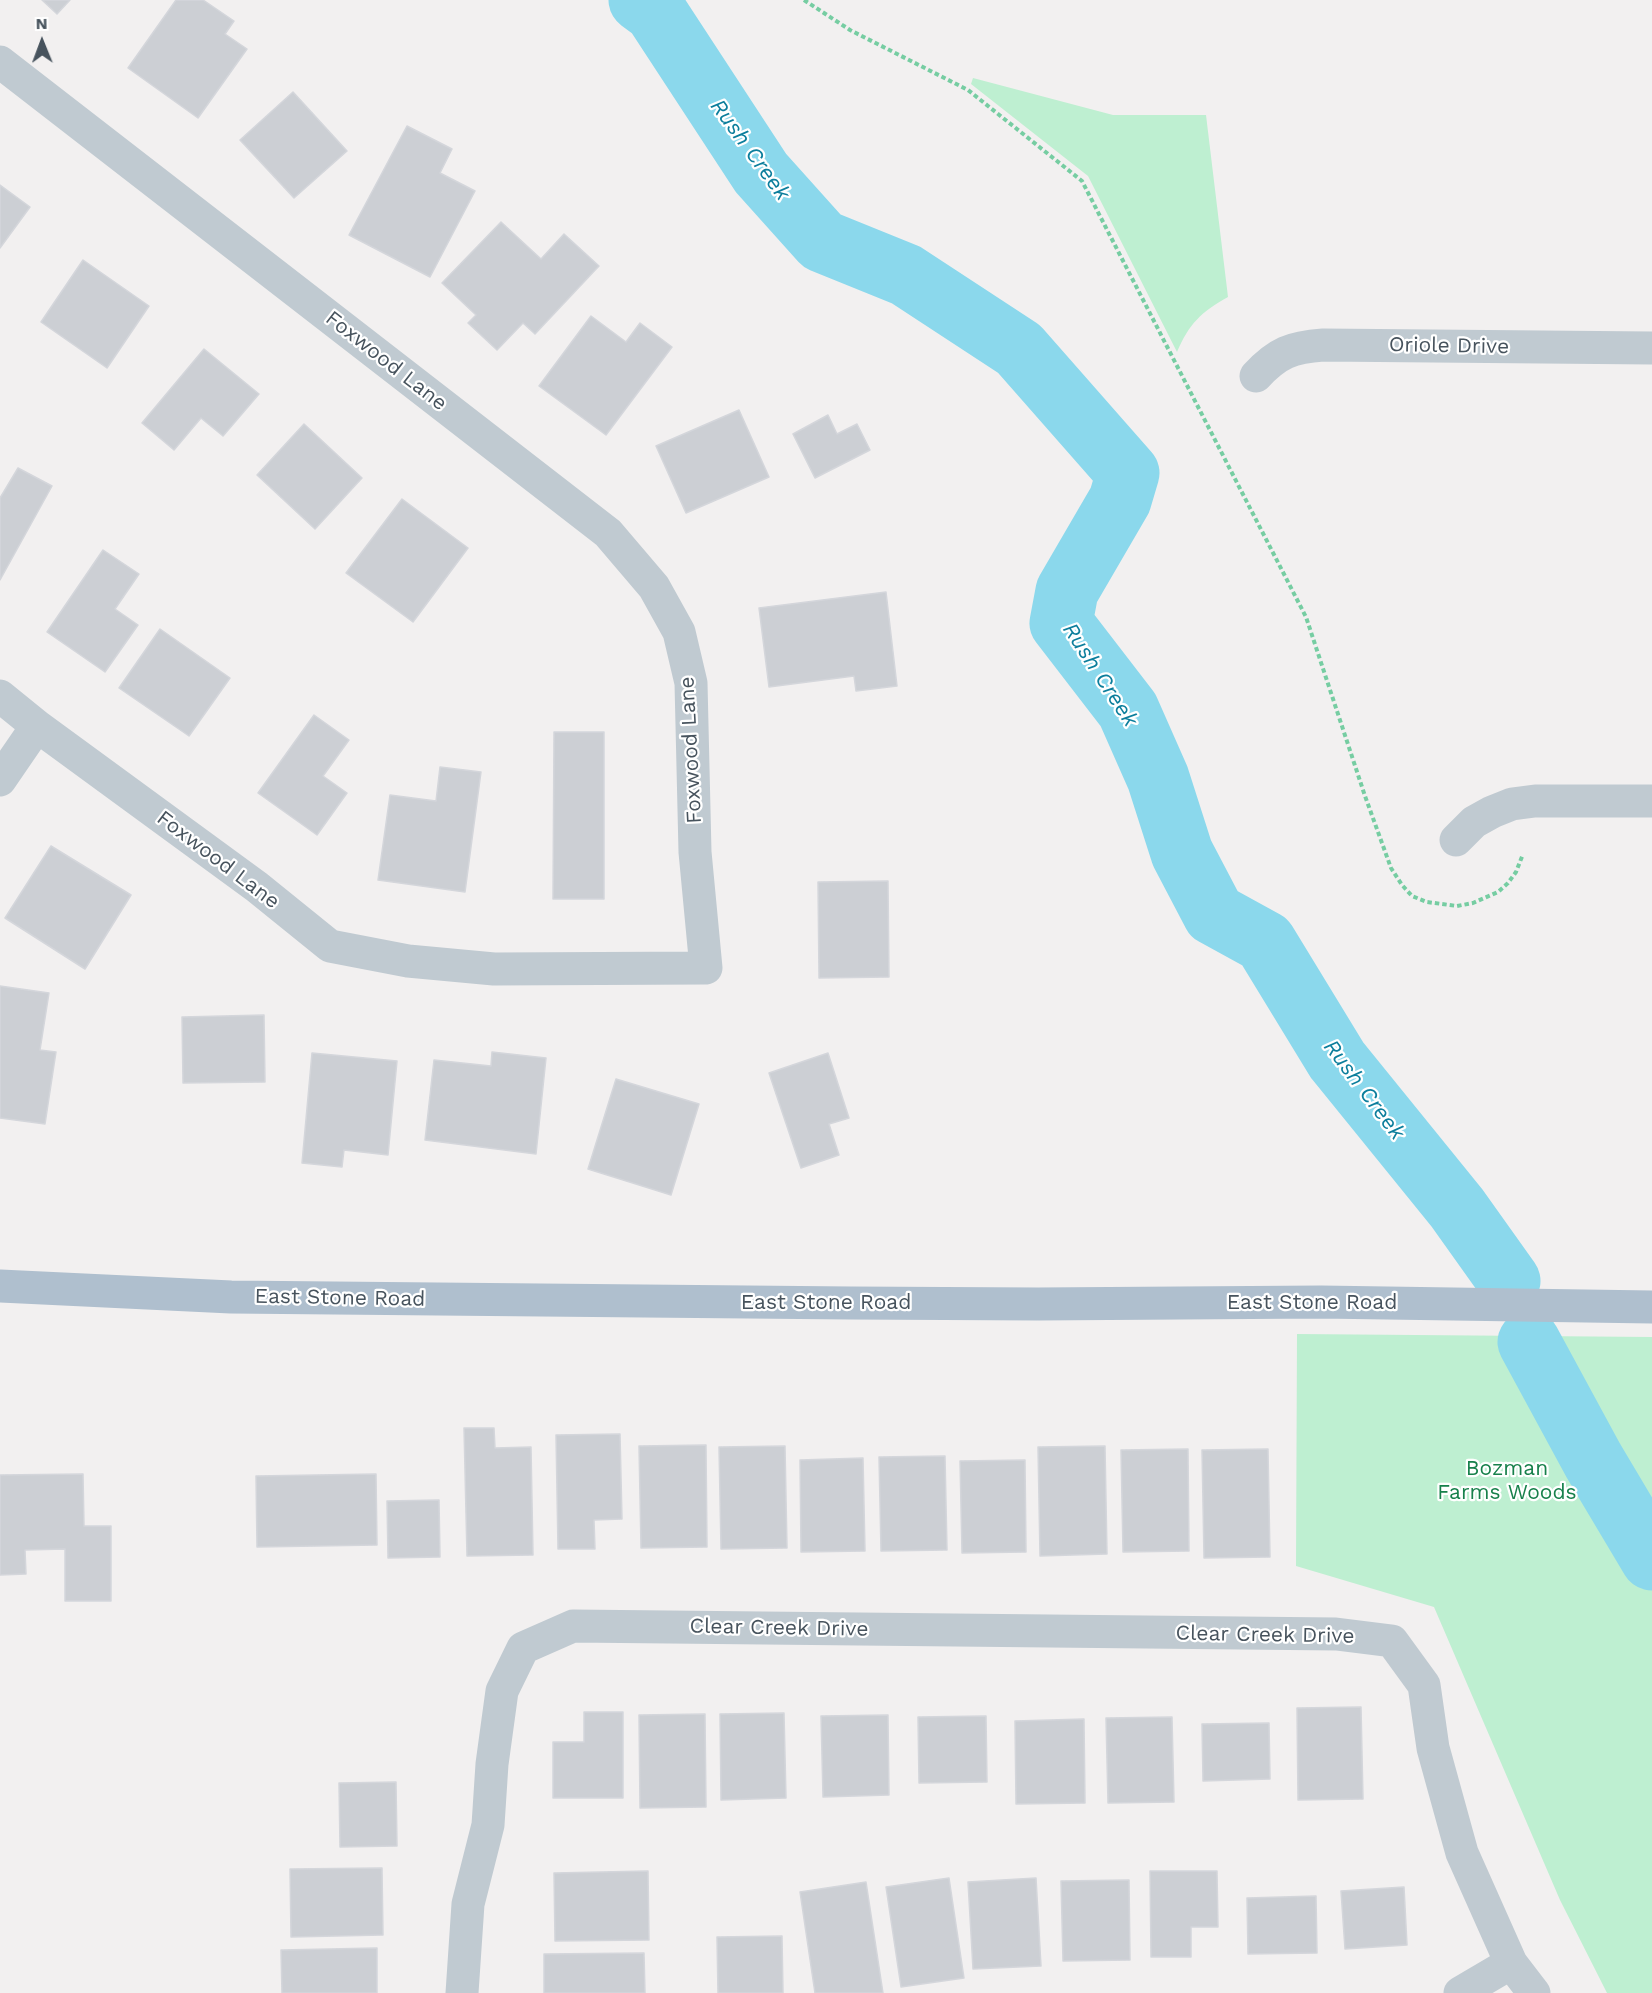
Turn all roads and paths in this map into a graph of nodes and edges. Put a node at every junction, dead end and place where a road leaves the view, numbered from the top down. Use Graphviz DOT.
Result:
graph roads {
  1 [pos="804,0"];
  2 [pos="0,62"];
  3 [pos="1652,348"];
  4 [pos="1256,376"];
  5 [pos="0,696"];
  6 [pos="37,726"];
  7 [pos="0,780"];
  8 [pos="1652,801"];
  9 [pos="1456,840"];
  10 [pos="1523,854"];
  11 [pos="0,1286"];
  12 [pos="1652,1307"];
  13 [pos="1511,1963"];
  14 [pos="462,1993"];
  15 [pos="1460,1993"];
  16 [pos="1534,1993"];
  1 -- 10 [label="path"];
  2 -- 6 [label="street, Foxwood Lane"];
  3 -- 4 [label="street, Oriole Drive"];
  5 -- 6 [label="street, Foxwood Lane"];
  6 -- 7 [label="street"];
  8 -- 9 [label="street"];
  11 -- 12 [label="main road, East Stone Road"];
  13 -- 14 [label="street, Clear Creek Drive"];
  13 -- 15 [label="street"];
  13 -- 16 [label="street"];
}
